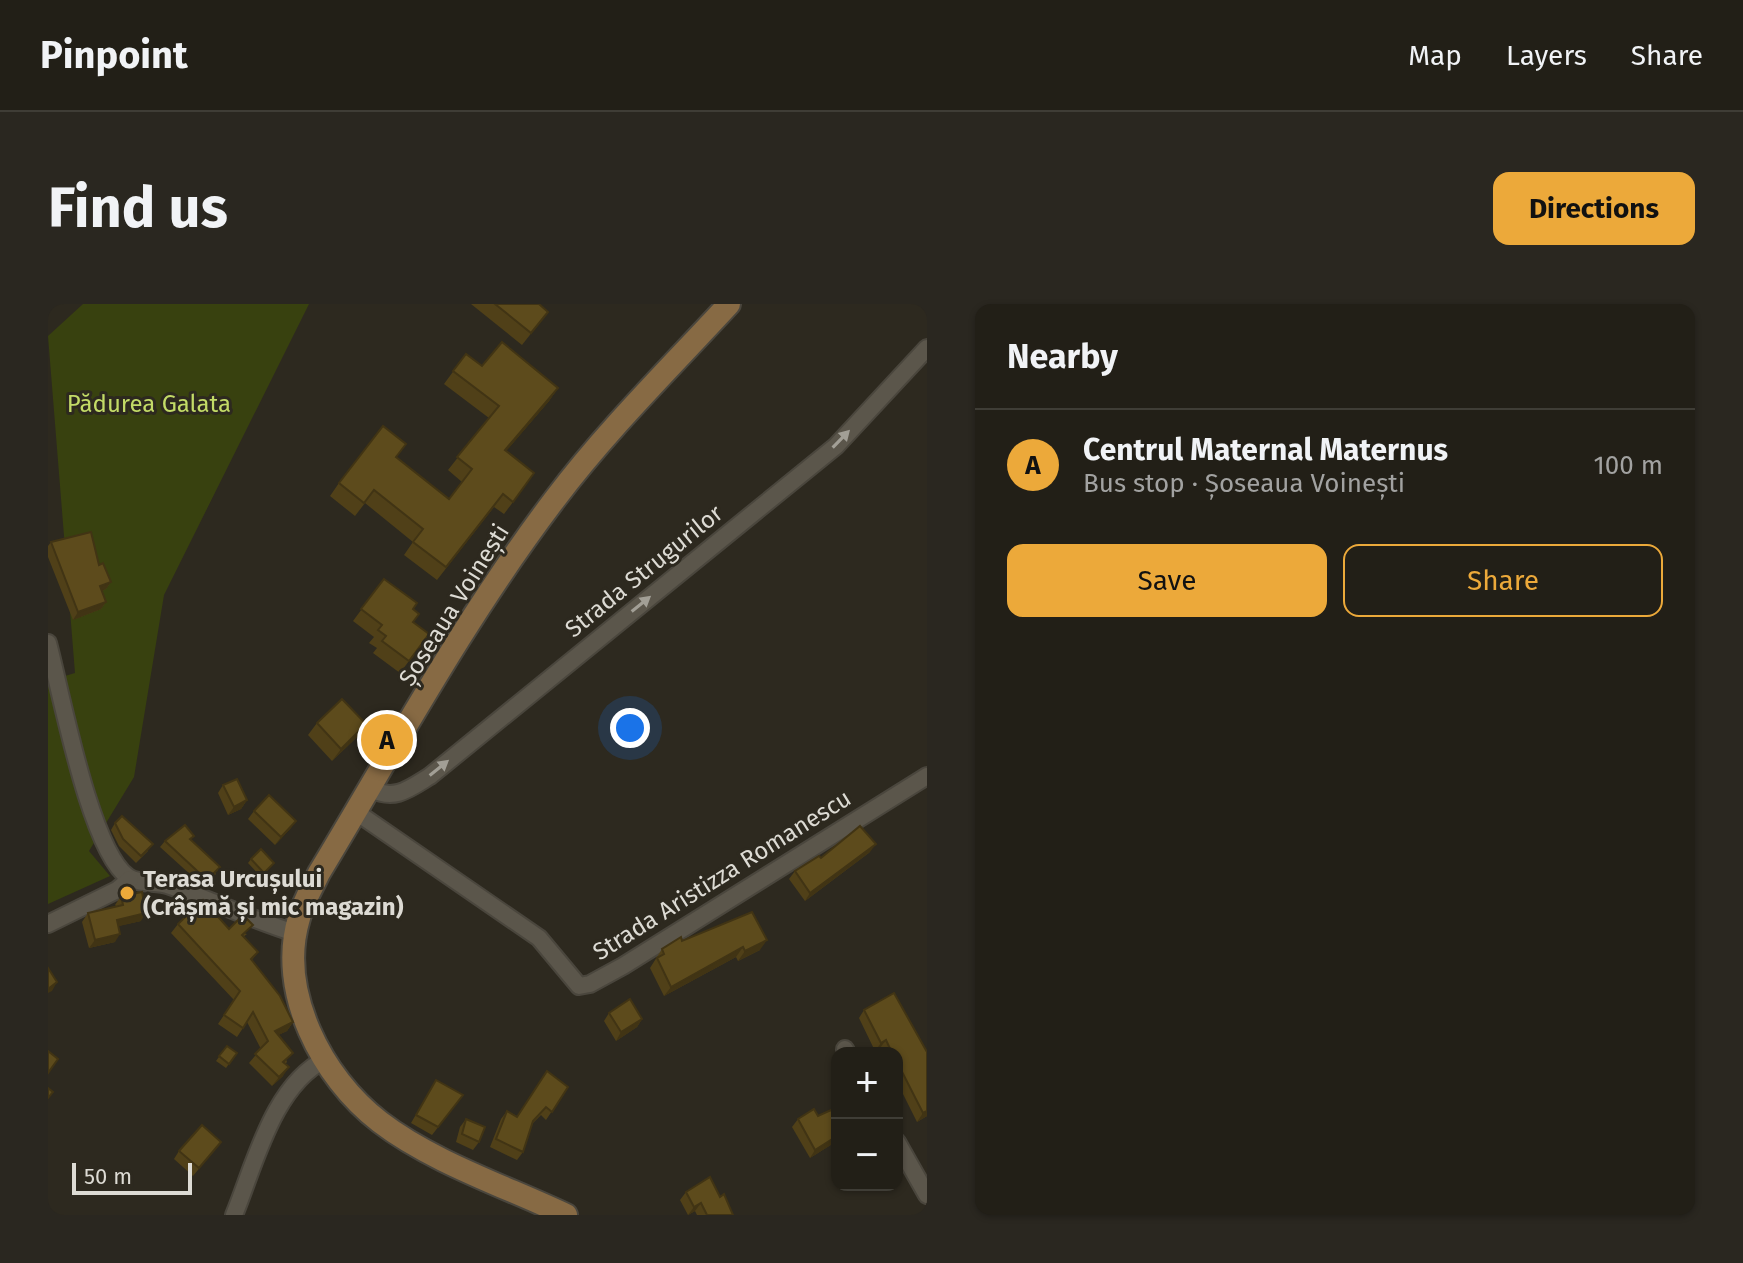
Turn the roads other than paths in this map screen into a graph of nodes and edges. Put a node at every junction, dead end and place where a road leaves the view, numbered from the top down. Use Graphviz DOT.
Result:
graph roads {
  1 [pos="729,304"];
  2 [pos="927,348"];
  3 [pos="48,643"];
  4 [pos="927,776"];
  5 [pos="371,789"];
  6 [pos="356,812"];
  7 [pos="130,879"];
  8 [pos="48,924"];
  9 [pos="295,933"];
  10 [pos="326,1059"];
  11 [pos="903,1153"];
  12 [pos="927,1195"];
  13 [pos="234,1215"];
  14 [pos="566,1215"];
  1 -- 5 [label="main road, Șoseaua Voinești"];
  5 -- 2 [label="street, Strada Strugurilor, one-way"];
  3 -- 7 [label="street"];
  4 -- 6 [label="street, Strada Aristizza Romanescu"];
  5 -- 6 [label="main road, Șoseaua Voinești"];
  6 -- 9 [label="main road, Șoseaua Voinești"];
  7 -- 8 [label="street"];
  7 -- 9 [label="street"];
  9 -- 10 [label="main road, Șoseaua Voinești"];
  10 -- 13 [label="street"];
  10 -- 14 [label="main road, Șoseaua Voinești"];
  11 -- 12 [label="street"];
}
